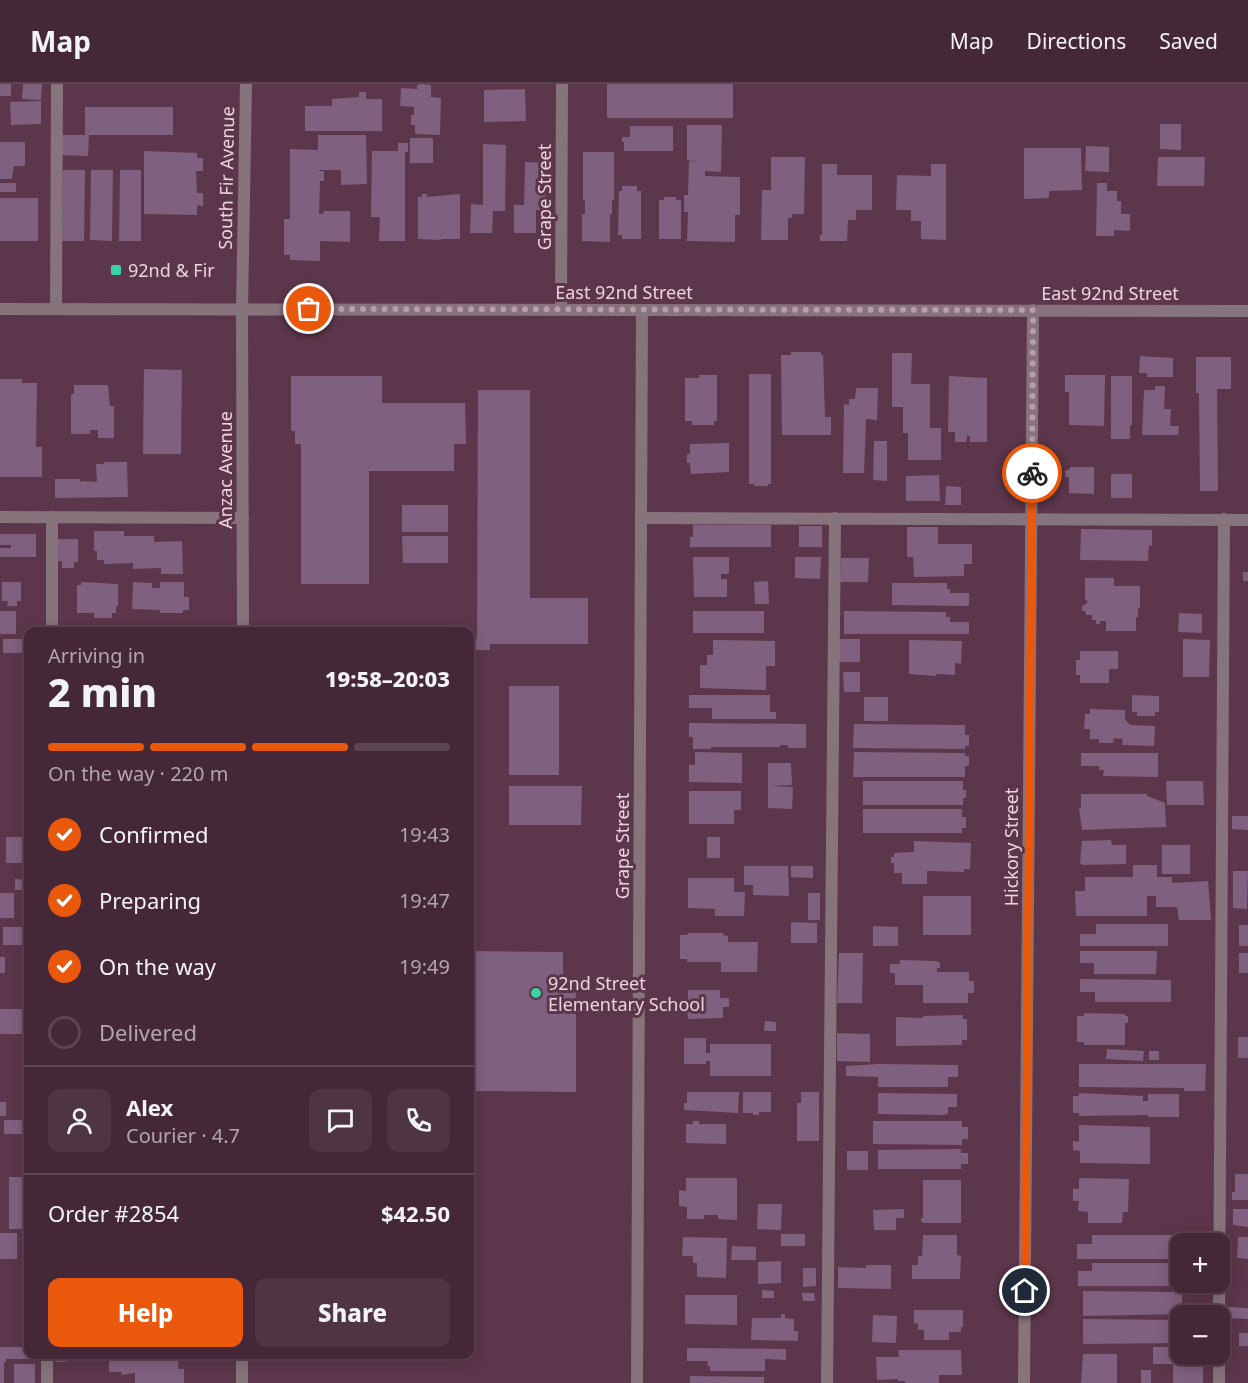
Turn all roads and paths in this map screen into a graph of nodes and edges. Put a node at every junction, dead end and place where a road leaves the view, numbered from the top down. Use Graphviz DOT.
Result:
graph roads {
  1 [pos="57,84"];
  2 [pos="246,84"];
  3 [pos="562,84"];
  4 [pos="0,309"];
  5 [pos="56,309"];
  6 [pos="242,309"];
  7 [pos="561,309"];
  8 [pos="642,310"];
  9 [pos="1033,310"];
  10 [pos="1248,311"];
  11 [pos="0,517"];
  12 [pos="52,517"];
  13 [pos="243,518"];
  14 [pos="641,518"];
  15 [pos="835,518"];
  16 [pos="1031,518"];
  17 [pos="1224,519"];
  18 [pos="1248,520"];
  19 [pos="52,627"];
  20 [pos="243,627"];
  21 [pos="1219,1305"];
  22 [pos="47,1359"];
  23 [pos="242,1359"];
  24 [pos="1219,1365"];
  25 [pos="47,1383"];
  26 [pos="242,1383"];
  27 [pos="637,1383"];
  28 [pos="827,1383"];
  29 [pos="1024,1383"];
  30 [pos="1219,1383"];
  1 -- 5 [label="street"];
  2 -- 6 [label="street, South Fir Avenue"];
  3 -- 7 [label="street, Grape Street"];
  4 -- 5 [label="street, East 92nd Street"];
  5 -- 6 [label="street, East 92nd Street"];
  6 -- 7 [label="street, East 92nd Street"];
  6 -- 13 [label="street, Anzac Avenue"];
  7 -- 8 [label="street, East 92nd Street"];
  8 -- 9 [label="street, East 92nd Street"];
  8 -- 14 [label="street, Grape Street"];
  9 -- 10 [label="street, East 92nd Street"];
  9 -- 16 [label="street, Hickory Street"];
  11 -- 12 [label="street"];
  12 -- 13 [label="street"];
  12 -- 19 [label="street"];
  13 -- 20 [label="street, Anzac Avenue"];
  14 -- 15 [label="street"];
  14 -- 27 [label="street, Grape Street"];
  15 -- 16 [label="street"];
  15 -- 28 [label="street"];
  16 -- 17 [label="street"];
  16 -- 29 [label="street, Hickory Street"];
  17 -- 18 [label="street"];
  17 -- 21 [label="street"];
  22 -- 25 [label="street"];
  23 -- 26 [label="street"];
  24 -- 30 [label="street"];
}
